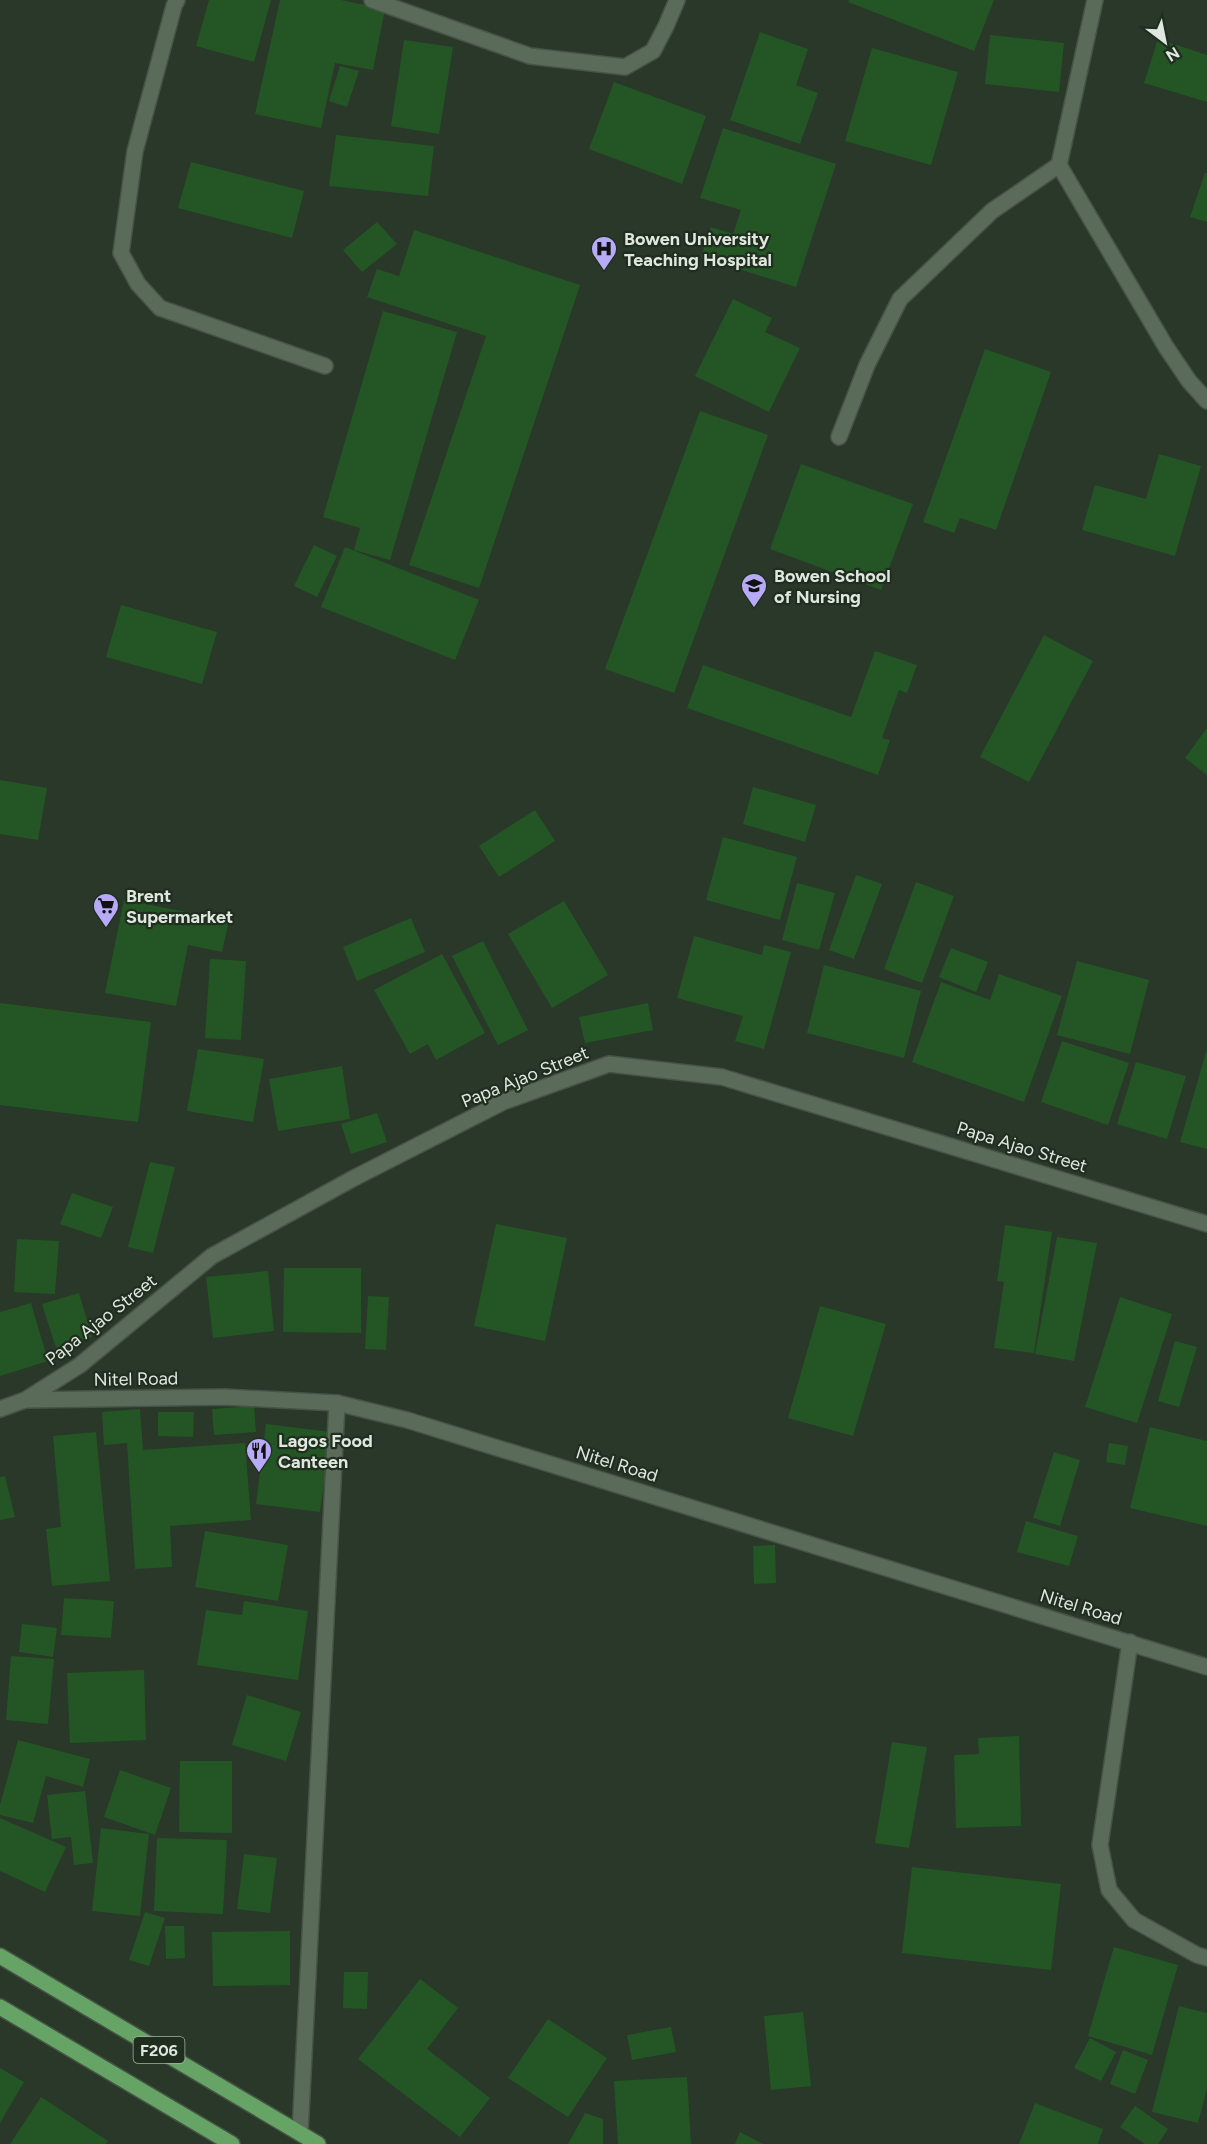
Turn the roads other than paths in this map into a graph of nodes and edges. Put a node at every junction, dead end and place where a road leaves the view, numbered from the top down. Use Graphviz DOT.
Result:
graph roads {
  1 [pos="177,0"];
  2 [pos="372,0"];
  3 [pos="677,0"];
  4 [pos="1095,0"];
  5 [pos="1059,165"];
  6 [pos="325,366"];
  7 [pos="1207,401"];
  8 [pos="839,437"];
  9 [pos="1207,1224"];
  10 [pos="25,1400"];
  11 [pos="338,1403"];
  12 [pos="0,1409"];
  13 [pos="1130,1642"];
  14 [pos="1207,1667"];
  15 [pos="0,1956"];
  16 [pos="1207,1958"];
  17 [pos="0,2007"];
  18 [pos="300,2133"];
  19 [pos="232,2144"];
  20 [pos="318,2144"];
  1 -- 6 [label="street"];
  2 -- 3 [label="street"];
  4 -- 5 [label="street"];
  5 -- 7 [label="street"];
  5 -- 8 [label="street"];
  9 -- 10 [label="street, Papa Ajao Street"];
  10 -- 11 [label="street, Nitel Road"];
  10 -- 12 [label="street, Nitel Road"];
  11 -- 13 [label="street, Nitel Road"];
  11 -- 18 [label="street"];
  13 -- 14 [label="street, Nitel Road"];
  13 -- 16 [label="street"];
  15 -- 18 [label="main road, F206"];
  17 -- 19 [label="main road, F206"];
  18 -- 20 [label="main road, F206"];
}
